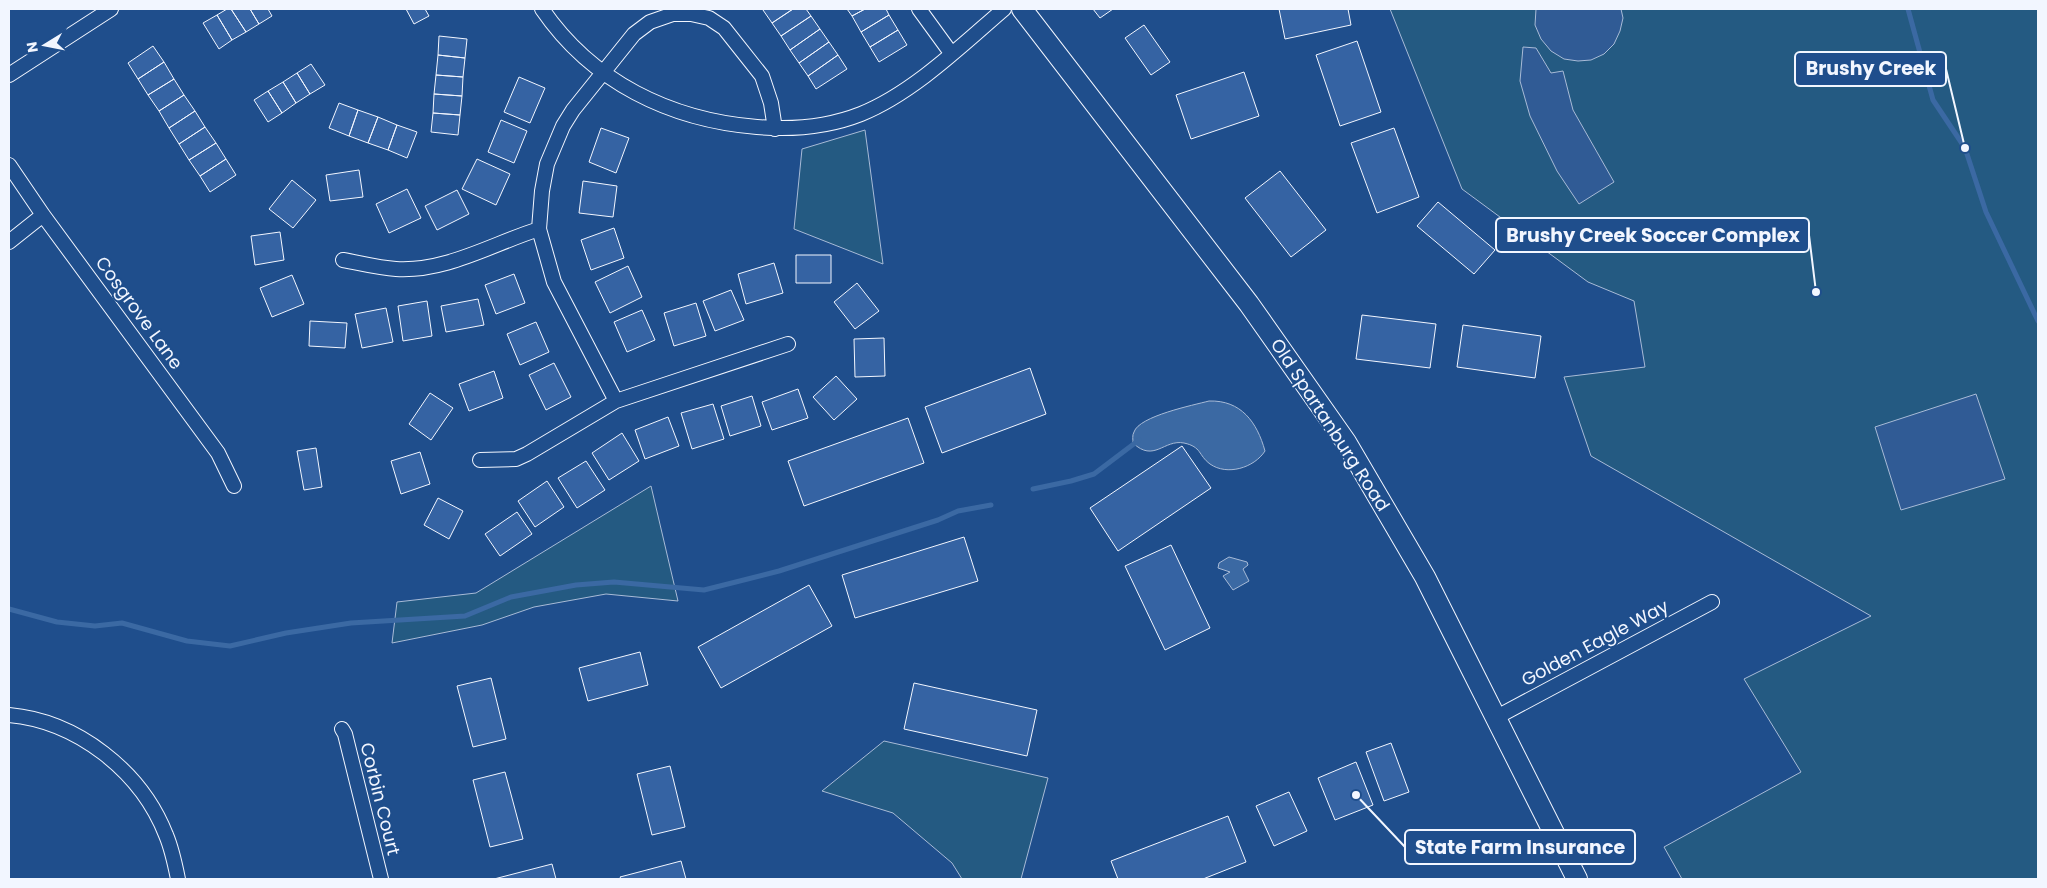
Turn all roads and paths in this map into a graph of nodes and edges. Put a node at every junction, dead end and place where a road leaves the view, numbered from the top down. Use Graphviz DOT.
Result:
graph roads {
  1 [pos="112,9"];
  2 [pos="542,9"];
  3 [pos="919,9"];
  4 [pos="1004,9"];
  5 [pos="1022,9"];
  6 [pos="950,53"];
  7 [pos="9,74"];
  8 [pos="604,74"];
  9 [pos="775,129"];
  10 [pos="9,165"];
  11 [pos="43,215"];
  12 [pos="539,229"];
  13 [pos="9,242"];
  14 [pos="343,260"];
  15 [pos="788,344"];
  16 [pos="616,401"];
  17 [pos="480,460"];
  18 [pos="234,486"];
  19 [pos="1712,602"];
  20 [pos="9,715"];
  21 [pos="1495,718"];
  22 [pos="342,729"];
  23 [pos="178,879"];
  24 [pos="381,879"];
  25 [pos="1577,879"];
  1 -- 7 [label="street"];
  2 -- 8 [label="street"];
  3 -- 6 [label="street"];
  4 -- 6 [label="street"];
  5 -- 21 [label="main road, Old Spartanburg Road"];
  6 -- 9 [label="street"];
  8 -- 9 [label="street"];
  8 -- 9 [label="street"];
  8 -- 12 [label="street"];
  10 -- 11 [label="street, Cosgrove Lane"];
  11 -- 13 [label="street"];
  11 -- 18 [label="street, Cosgrove Lane"];
  12 -- 14 [label="street"];
  12 -- 16 [label="street"];
  15 -- 16 [label="street"];
  16 -- 17 [label="street"];
  19 -- 21 [label="street, Golden Eagle Way"];
  20 -- 23 [label="street"];
  21 -- 25 [label="main road, Old Spartanburg Road"];
  22 -- 24 [label="street, Corbin Court"];
}
